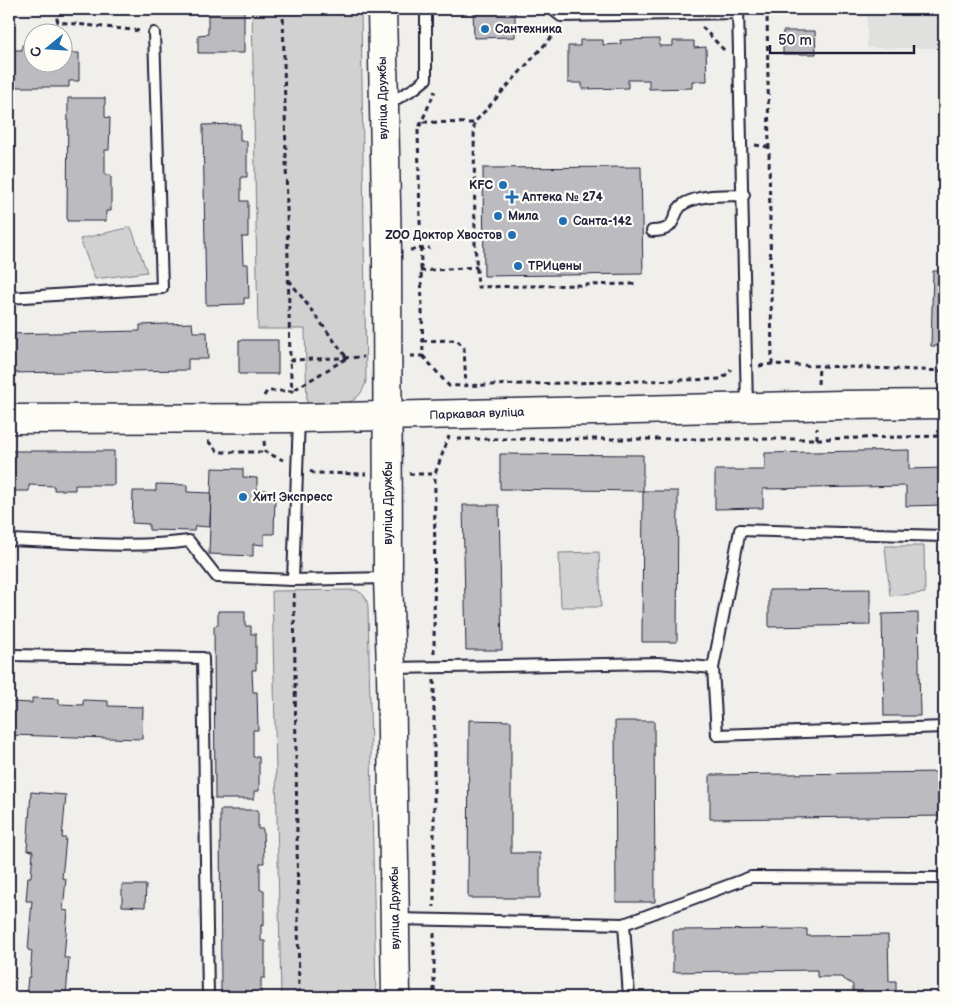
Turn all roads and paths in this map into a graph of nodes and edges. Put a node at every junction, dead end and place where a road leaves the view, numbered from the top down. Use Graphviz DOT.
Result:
graph roads {
  1 [pos="54,9"];
  2 [pos="283,9"];
  3 [pos="382,9"];
  4 [pos="426,9"];
  5 [pos="552,9"];
  6 [pos="767,9"];
  7 [pos="738,11"];
  8 [pos="690,14"];
  9 [pos="571,15"];
  10 [pos="154,32"];
  11 [pos="729,55"];
  12 [pos="437,83"];
  13 [pos="383,107"];
  14 [pos="422,122"];
  15 [pos="474,122"];
  16 [pos="744,195"];
  17 [pos="652,231"];
  18 [pos="477,268"];
  19 [pos="420,271"];
  20 [pos="289,279"];
  21 [pos="635,284"];
  22 [pos="9,298"];
  23 [pos="422,340"];
  24 [pos="387,356"];
  25 [pos="423,356"];
  26 [pos="347,358"];
  27 [pos="732,360"];
  28 [pos="772,364"];
  29 [pos="747,368"];
  30 [pos="731,370"];
  31 [pos="944,371"];
  32 [pos="466,386"];
  33 [pos="292,391"];
  34 [pos="944,404"];
  35 [pos="748,407"];
  36 [pos="387,417"];
  37 [pos="299,418"];
  38 [pos="9,419"];
  39 [pos="944,436"];
  40 [pos="449,439"];
  41 [pos="436,474"];
  42 [pos="944,536"];
  43 [pos="9,540"];
  44 [pos="388,578"];
  45 [pos="294,580"];
  46 [pos="9,655"];
  47 [pos="391,668"];
  48 [pos="434,668"];
  49 [pos="713,668"];
  50 [pos="944,727"];
  51 [pos="938,878"];
  52 [pos="396,919"];
  53 [pos="434,920"];
  54 [pos="624,924"];
  55 [pos="944,979"];
  56 [pos="208,997"];
  57 [pos="299,997"];
  58 [pos="396,997"];
  59 [pos="434,997"];
  60 [pos="629,997"];
  61 [pos="937,997"];
  1 -- 10 [label="path"];
  2 -- 20 [label="path"];
  3 -- 13 [label="main road, вуліца Дружбы"];
  4 -- 13 [label="lane"];
  5 -- 9 [label="lane"];
  6 -- 28 [label="path"];
  7 -- 8 [label="lane"];
  7 -- 16 [label="lane"];
  8 -- 9 [label="lane"];
  8 -- 11 [label="path"];
  9 -- 15 [label="path"];
  10 -- 22 [label="lane"];
  12 -- 14 [label="path"];
  13 -- 24 [label="main road, вуліца Дружбы"];
  14 -- 15 [label="path"];
  14 -- 19 [label="path"];
  15 -- 18 [label="path"];
  16 -- 17 [label="lane"];
  16 -- 29 [label="lane"];
  18 -- 19 [label="path"];
  18 -- 21 [label="path"];
  19 -- 23 [label="path"];
  20 -- 26 [label="path"];
  20 -- 26 [label="path"];
  23 -- 25 [label="path"];
  23 -- 32 [label="path"];
  24 -- 25 [label="path"];
  24 -- 26 [label="path"];
  24 -- 36 [label="main road, вуліца Дружбы"];
  25 -- 32 [label="path"];
  26 -- 33 [label="path"];
  27 -- 30 [label="path"];
  28 -- 29 [label="path"];
  28 -- 31 [label="path"];
  29 -- 30 [label="path"];
  29 -- 35 [label="lane"];
  30 -- 32 [label="path"];
  34 -- 35 [label="main road, Паркавая вуліца"];
  35 -- 36 [label="main road, Паркавая вуліца"];
  36 -- 37 [label="main road, Паркавая вуліца"];
  36 -- 44 [label="main road, вуліца Дружбы"];
  37 -- 38 [label="main road, Паркавая вуліца"];
  37 -- 45 [label="lane"];
  39 -- 40 [label="path"];
  41 -- 48 [label="path"];
  42 -- 49 [label="lane"];
  43 -- 45 [label="lane"];
  44 -- 45 [label="lane"];
  44 -- 47 [label="main road, вуліца Дружбы"];
  45 -- 57 [label="path"];
  46 -- 56 [label="lane"];
  47 -- 48 [label="lane"];
  47 -- 52 [label="main road, вуліца Дружбы"];
  48 -- 49 [label="lane"];
  48 -- 53 [label="path"];
  49 -- 50 [label="lane"];
  51 -- 54 [label="lane"];
  52 -- 53 [label="lane"];
  52 -- 58 [label="main road, вуліца Дружбы"];
  53 -- 54 [label="lane"];
  53 -- 59 [label="path"];
  54 -- 60 [label="lane"];
  55 -- 61 [label="path"];
}
